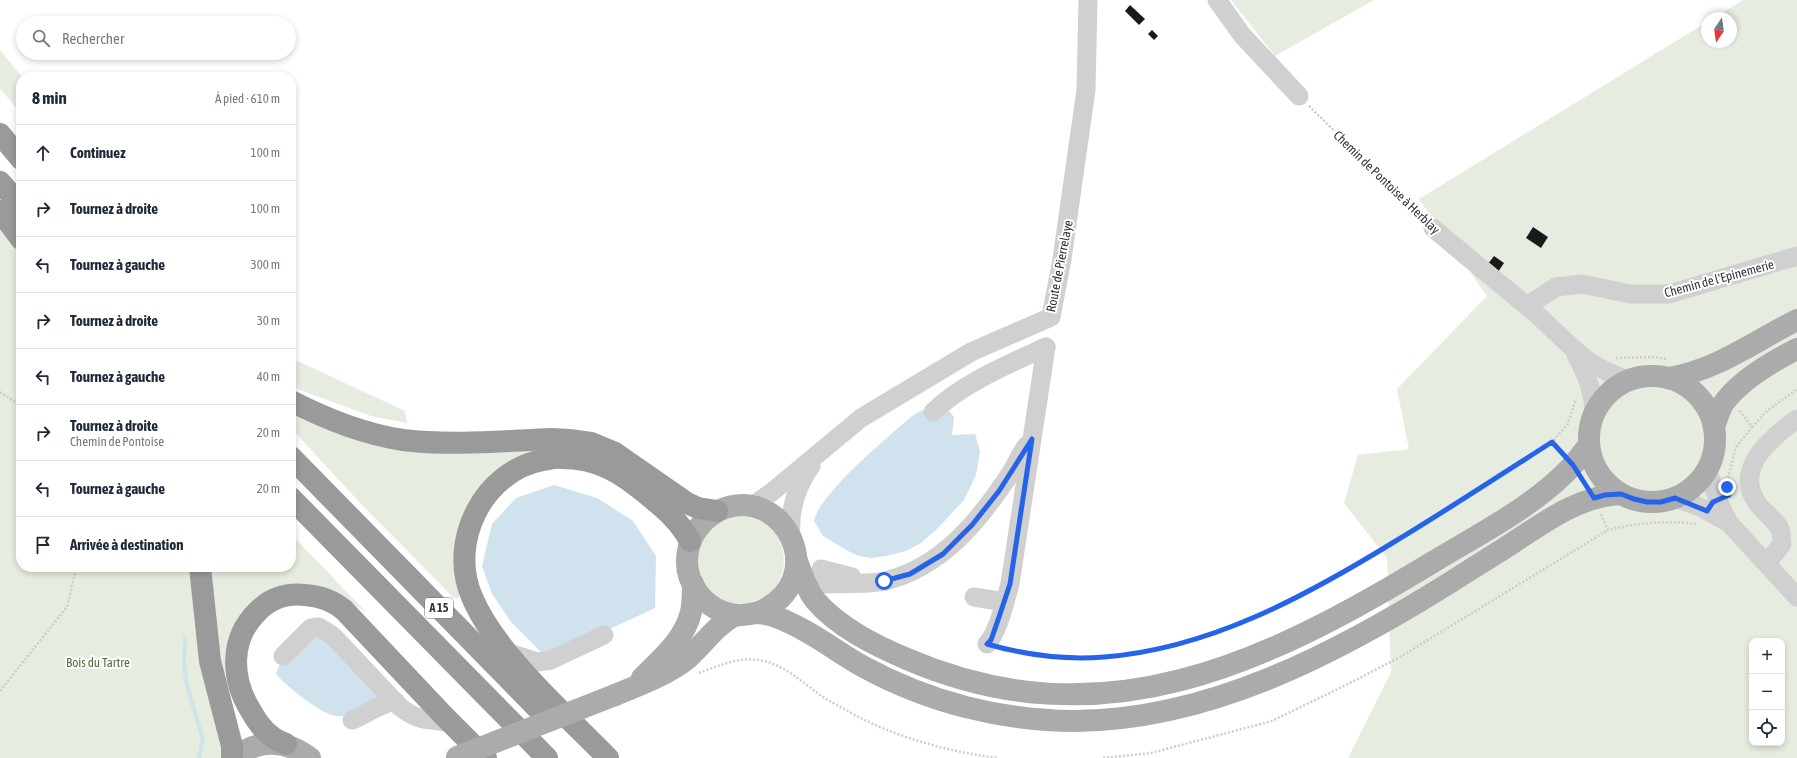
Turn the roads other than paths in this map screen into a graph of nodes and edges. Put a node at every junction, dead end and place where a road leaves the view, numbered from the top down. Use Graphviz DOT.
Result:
graph roads {
  1 [pos="1088,0"];
  2 [pos="1217,0"];
  3 [pos="1299,96"];
  4 [pos="0,132"];
  5 [pos="16,146"];
  6 [pos="16,153"];
  7 [pos="0,182"];
  8 [pos="16,200"];
  9 [pos="0,211"];
  10 [pos="1433,228"];
  11 [pos="16,232"];
  12 [pos="1797,256"];
  13 [pos="1528,306"];
  14 [pos="1797,320"];
  15 [pos="1572,349"];
  16 [pos="1797,349"];
  17 [pos="1671,369"];
  18 [pos="1629,380"];
  19 [pos="296,403"];
  20 [pos="933,412"];
  21 [pos="1594,414"];
  22 [pos="1797,419"];
  23 [pos="1714,427"];
  24 [pos="1032,439"];
  25 [pos="1589,445"];
  26 [pos="823,450"];
  27 [pos="296,462"];
  28 [pos="1707,470"];
  29 [pos="1621,494"];
  30 [pos="1675,498"];
  31 [pos="296,503"];
  32 [pos="751,507"];
  33 [pos="717,511"];
  34 [pos="1729,523"];
  35 [pos="791,536"];
  36 [pos="690,541"];
  37 [pos="796,558"];
  38 [pos="1767,563"];
  39 [pos="201,572"];
  40 [pos="821,577"];
  41 [pos="693,584"];
  42 [pos="1797,596"];
  43 [pos="974,597"];
  44 [pos="1005,602"];
  45 [pos="757,613"];
  46 [pos="735,615"];
  47 [pos="604,635"];
  48 [pos="987,644"];
  49 [pos="508,653"];
  50 [pos="283,656"];
  51 [pos="636,685"];
  52 [pos="378,693"];
  53 [pos="396,702"];
  54 [pos="352,720"];
  55 [pos="451,723"];
  56 [pos="286,744"];
  57 [pos="456,757"];
  58 [pos="233,758"];
  59 [pos="310,758"];
  60 [pos="486,758"];
  61 [pos="547,758"];
  62 [pos="588,758"];
  63 [pos="608,758"];
  1 -- 26 [label="street, Route de Pierrelaye"];
  2 -- 3 [label="street"];
  4 -- 5 [label="highway"];
  4 -- 6 [label="highway"];
  7 -- 8 [label="highway"];
  9 -- 11 [label="highway"];
  10 -- 13 [label="street, Chemin de Pontoise à Herblay"];
  12 -- 13 [label="street, Chemin de l'Epinemerie"];
  13 -- 15 [label="street, Chemin de Pontoise à Herblay"];
  14 -- 17 [label="main road"];
  15 -- 18 [label="street, Chemin de Pontoise à Herblay"];
  15 -- 21 [label="street, Chemin de Pontoise à Herblay"];
  16 -- 23 [label="main road"];
  17 -- 18 [label="main road"];
  17 -- 23 [label="main road"];
  18 -- 21 [label="main road"];
  19 -- 33 [label="highway"];
  20 -- 24 [label="street"];
  21 -- 25 [label="main road"];
  22 -- 38 [label="street"];
  23 -- 28 [label="main road"];
  24 -- 40 [label="street"];
  24 -- 44 [label="street"];
  25 -- 29 [label="main road"];
  25 -- 37 [label="main road"];
  26 -- 32 [label="street, Route de Pierrelaye"];
  26 -- 35 [label="street, Route de Pierrelaye"];
  27 -- 62 [label="highway, A 15"];
  28 -- 30 [label="main road"];
  28 -- 34 [label="street"];
  29 -- 30 [label="main road"];
  29 -- 45 [label="main road"];
  30 -- 34 [label="street"];
  31 -- 61 [label="highway, A 15"];
  32 -- 33 [label="main road"];
  32 -- 35 [label="main road"];
  33 -- 36 [label="main road"];
  34 -- 38 [label="street"];
  35 -- 37 [label="main road"];
  36 -- 41 [label="main road"];
  36 -- 49 [label="highway"];
  37 -- 45 [label="main road"];
  38 -- 42 [label="street"];
  39 -- 58 [label="highway"];
  41 -- 46 [label="main road"];
  41 -- 51 [label="main road"];
  43 -- 44 [label="street"];
  44 -- 48 [label="street"];
  45 -- 46 [label="main road"];
  46 -- 51 [label="main road"];
  47 -- 49 [label="street"];
  49 -- 63 [label="highway"];
  50 -- 53 [label="street"];
  51 -- 57 [label="main road, bridge"];
  52 -- 53 [label="street"];
  53 -- 54 [label="street"];
  53 -- 55 [label="street"];
  55 -- 56 [label="highway"];
  55 -- 60 [label="highway"];
  56 -- 58 [label="main road"];
  56 -- 59 [label="main road"];
}
